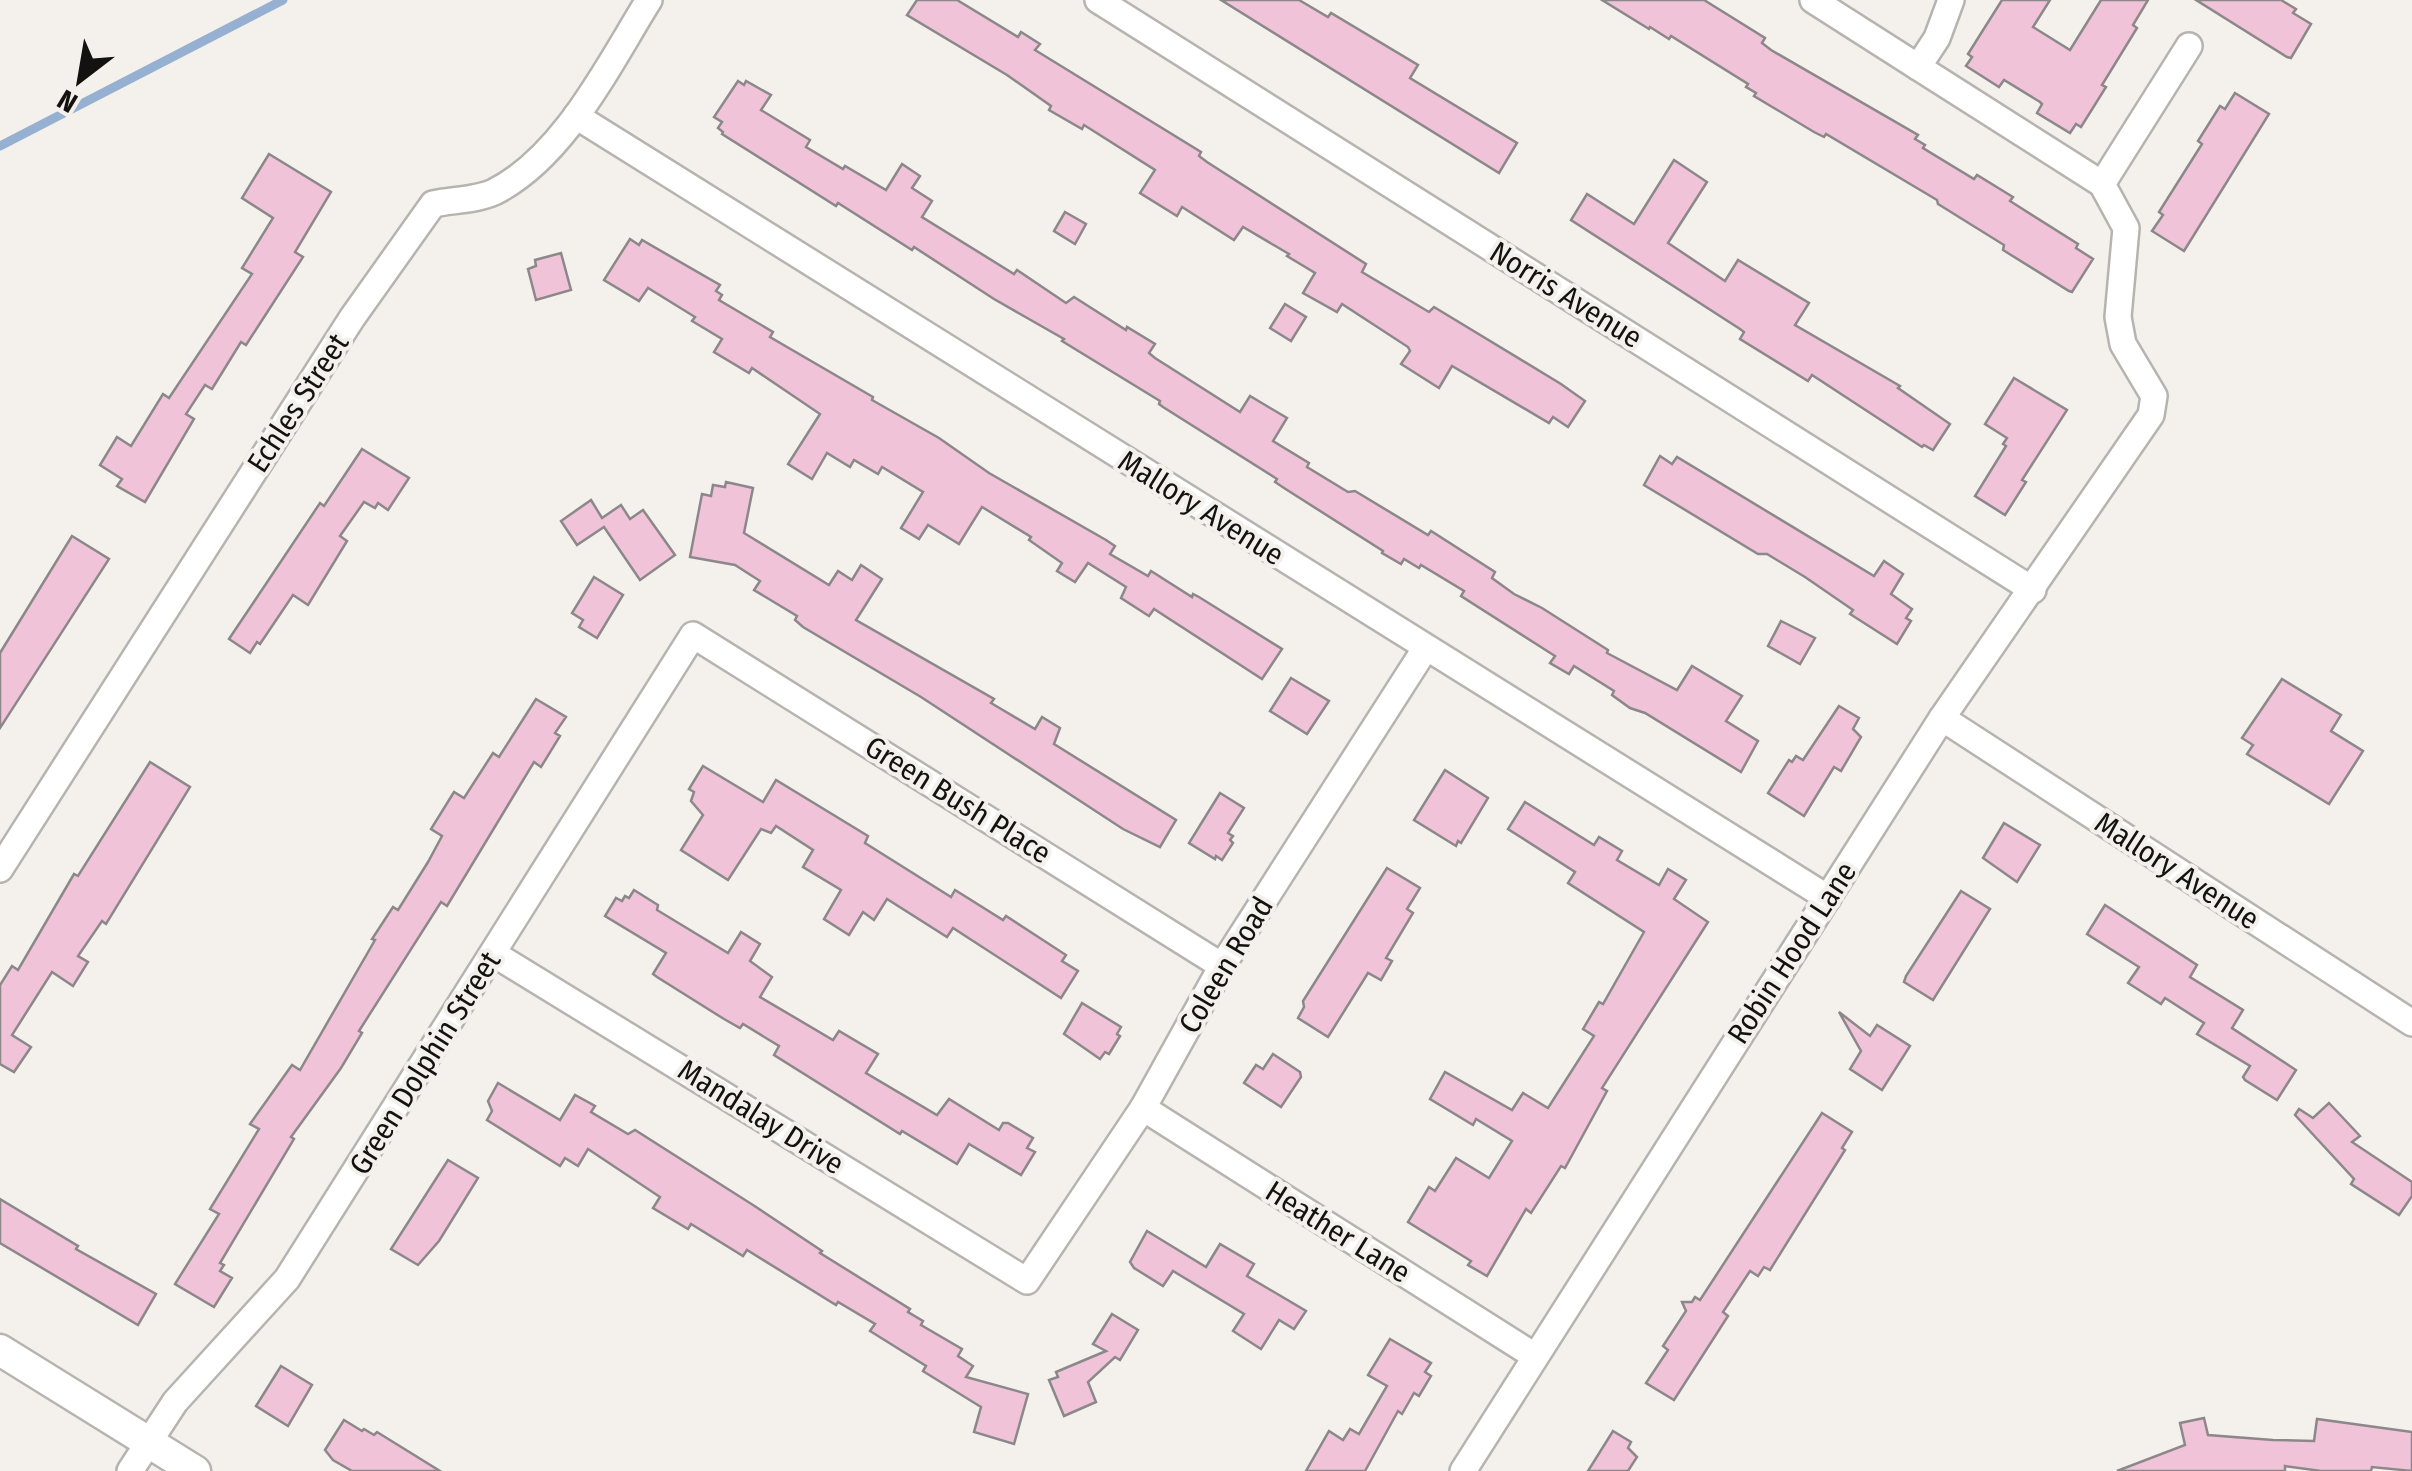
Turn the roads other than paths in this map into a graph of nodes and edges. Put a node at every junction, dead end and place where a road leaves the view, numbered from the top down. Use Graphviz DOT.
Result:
graph roads {
  1 [pos="649,0"];
  2 [pos="1098,0"];
  3 [pos="1813,0"];
  4 [pos="1952,0"];
  5 [pos="2189,46"];
  6 [pos="1918,67"];
  7 [pos="576,116"];
  8 [pos="2102,184"];
  9 [pos="2033,590"];
  10 [pos="693,635"];
  11 [pos="1425,650"];
  12 [pos="1942,718"];
  13 [pos="0,868"];
  14 [pos="1828,898"];
  15 [pos="494,954"];
  16 [pos="1222,966"];
  17 [pos="2412,1023"];
  18 [pos="1144,1108"];
  19 [pos="1027,1281"];
  20 [pos="0,1350"];
  21 [pos="1534,1356"];
  22 [pos="148,1442"];
  23 [pos="130,1471"];
  24 [pos="195,1471"];
  25 [pos="1463,1471"];
  1 -- 7 [label="street, Echles Street"];
  2 -- 9 [label="street, Norris Avenue"];
  3 -- 6 [label="street"];
  4 -- 6 [label="street"];
  5 -- 8 [label="street"];
  6 -- 8 [label="street"];
  7 -- 11 [label="street, Mallory Avenue"];
  7 -- 13 [label="street, Echles Street"];
  8 -- 9 [label="street, Robin Hood Lane"];
  9 -- 12 [label="street, Robin Hood Lane"];
  10 -- 15 [label="street, Green Dolphin Street"];
  10 -- 16 [label="street, Green Bush Place"];
  11 -- 14 [label="street, Mallory Avenue"];
  11 -- 16 [label="street, Coleen Road"];
  12 -- 14 [label="street, Robin Hood Lane"];
  12 -- 17 [label="street, Mallory Avenue"];
  14 -- 21 [label="street, Robin Hood Lane"];
  15 -- 19 [label="street, Mandalay Drive"];
  15 -- 22 [label="street, Green Dolphin Street"];
  16 -- 18 [label="street, Coleen Road"];
  18 -- 19 [label="street, Coleen Road"];
  18 -- 21 [label="street, Heather Lane"];
  20 -- 22 [label="street"];
  21 -- 25 [label="street, Robin Hood Lane"];
  22 -- 23 [label="street, Green Dolphin Street"];
  22 -- 24 [label="street"];
}
